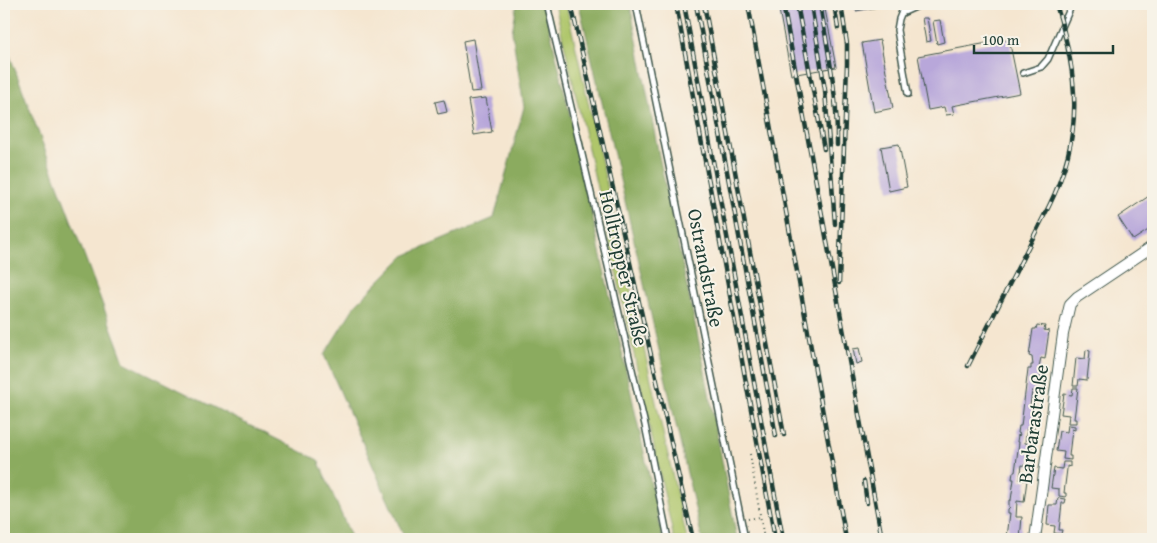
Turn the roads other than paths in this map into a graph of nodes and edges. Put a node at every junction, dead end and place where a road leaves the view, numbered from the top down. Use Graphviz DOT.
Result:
graph roads {
  1 [pos="547,4"];
  2 [pos="636,4"];
  3 [pos="905,4"];
  4 [pos="922,4"];
  5 [pos="1072,4"];
  6 [pos="901,14"];
  7 [pos="1023,72"];
  8 [pos="908,94"];
  9 [pos="1153,246"];
  10 [pos="668,539"];
  11 [pos="745,539"];
  12 [pos="1035,539"];
  1 -- 10 [label="lane, Holltropper Straße"];
  2 -- 11 [label="lane, Ostrandstraße"];
  3 -- 6 [label="lane"];
  4 -- 6 [label="lane"];
  5 -- 7 [label="lane"];
  6 -- 8 [label="lane"];
  9 -- 12 [label="street, Barbarastraße"];
}
